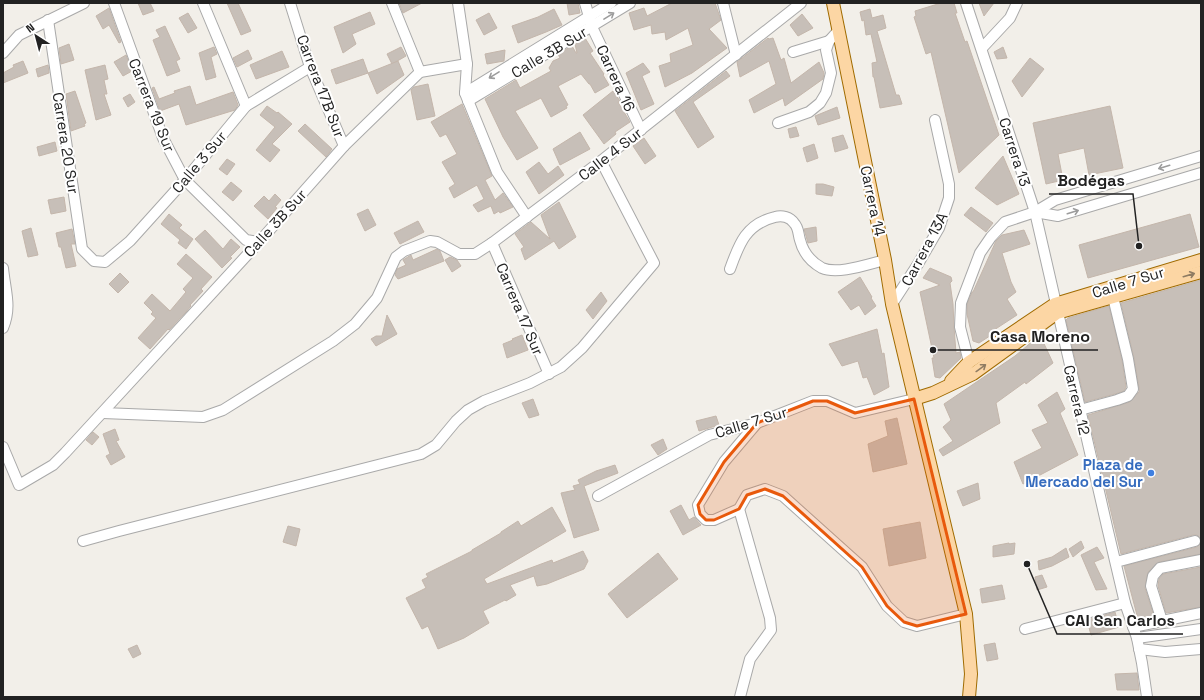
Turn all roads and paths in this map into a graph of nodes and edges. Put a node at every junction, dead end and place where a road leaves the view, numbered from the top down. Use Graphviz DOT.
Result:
graph roads {
  1 [pos="84,3"];
  2 [pos="114,3"];
  3 [pos="203,3"];
  4 [pos="290,3"];
  5 [pos="392,3"];
  6 [pos="458,3"];
  7 [pos="585,3"];
  8 [pos="611,3"];
  9 [pos="630,3"];
  10 [pos="723,3"];
  11 [pos="801,3"];
  12 [pos="833,3"];
  13 [pos="966,3"];
  14 [pos="1017,3"];
  15 [pos="48,20"];
  16 [pos="590,22"];
  17 [pos="838,31"];
  18 [pos="828,41"];
  19 [pos="982,48"];
  20 [pos="793,52"];
  21 [pos="3,53"];
  22 [pos="736,55"];
  23 [pos="467,64"];
  24 [pos="310,67"];
  25 [pos="420,72"];
  26 [pos="466,97"];
  27 [pos="246,106"];
  28 [pos="935,120"];
  29 [pos="778,123"];
  30 [pos="641,130"];
  31 [pos="344,146"];
  32 [pos="1201,156"];
  33 [pos="601,162"];
  34 [pos="1201,173"];
  35 [pos="185,180"];
  36 [pos="1035,212"];
  37 [pos="527,217"];
  38 [pos="259,242"];
  39 [pos="492,243"];
  40 [pos="885,260"];
  41 [pos="1201,260"];
  42 [pos="94,261"];
  43 [pos="3,268"];
  44 [pos="730,269"];
  45 [pos="1201,272"];
  46 [pos="1113,298"];
  47 [pos="892,304"];
  48 [pos="1056,308"];
  49 [pos="3,328"];
  50 [pos="969,362"];
  51 [pos="549,374"];
  52 [pos="947,385"];
  53 [pos="914,399"];
  54 [pos="1080,410"];
  55 [pos="103,413"];
  56 [pos="757,423"];
  57 [pos="3,447"];
  58 [pos="598,496"];
  59 [pos="739,509"];
  60 [pos="83,541"];
  61 [pos="1195,542"];
  62 [pos="1201,560"];
  63 [pos="1116,562"];
  64 [pos="1125,603"];
  65 [pos="1201,613"];
  66 [pos="966,614"];
  67 [pos="1162,621"];
  68 [pos="1133,627"];
  69 [pos="1025,629"];
  70 [pos="1201,629"];
  71 [pos="1137,638"];
  72 [pos="1139,649"];
  73 [pos="1201,649"];
  74 [pos="740,697"];
  75 [pos="969,697"];
  76 [pos="1147,697"];
  1 -- 15 [label="street"];
  2 -- 35 [label="street, Carrera 19 Sur"];
  3 -- 27 [label="street"];
  4 -- 24 [label="street, Carrera 17B Sur"];
  5 -- 25 [label="street"];
  6 -- 23 [label="street"];
  7 -- 16 [label="street, Carrera 16"];
  8 -- 16 [label="street"];
  16 -- 9 [label="street, Calle 3B Sur, one-way"];
  10 -- 22 [label="street"];
  11 -- 22 [label="street, Calle 4 Sur"];
  12 -- 17 [label="main road, Carrera 14"];
  13 -- 19 [label="street, Carrera 13"];
  14 -- 19 [label="street"];
  15 -- 21 [label="street"];
  15 -- 42 [label="street, Carrera 20 Sur"];
  16 -- 26 [label="street, Calle 3B Sur"];
  16 -- 30 [label="street, Carrera 16"];
  17 -- 18 [label="street"];
  17 -- 40 [label="main road, Carrera 14"];
  18 -- 20 [label="street"];
  18 -- 29 [label="street"];
  19 -- 36 [label="street, Carrera 13"];
  22 -- 30 [label="street, Calle 4 Sur"];
  23 -- 25 [label="street"];
  23 -- 26 [label="street"];
  24 -- 27 [label="street, Calle 3 Sur"];
  24 -- 31 [label="street, Carrera 17B Sur"];
  25 -- 31 [label="street, Calle 3B Sur"];
  26 -- 37 [label="street"];
  27 -- 35 [label="street, Calle 3 Sur"];
  28 -- 47 [label="street, Carrera 13A"];
  30 -- 33 [label="street, Calle 4 Sur"];
  31 -- 38 [label="street, Calle 3B Sur"];
  32 -- 36 [label="street, one-way"];
  33 -- 37 [label="street, Calle 4 Sur"];
  33 -- 51 [label="street"];
  36 -- 34 [label="street, one-way"];
  35 -- 38 [label="street, Carrera 19 Sur"];
  35 -- 42 [label="street, Calle 3 Sur"];
  36 -- 48 [label="street, Carrera 13"];
  36 -- 50 [label="street"];
  37 -- 39 [label="street, Calle 4 Sur"];
  38 -- 55 [label="street, Calle 3B Sur"];
  39 -- 51 [label="street, Carrera 17 Sur"];
  39 -- 55 [label="street, Calle 4 Sur"];
  40 -- 44 [label="street"];
  40 -- 47 [label="main road, Carrera 14"];
  41 -- 48 [label="main road, Calle 7 Sur"];
  43 -- 49 [label="street"];
  46 -- 45 [label="main road, Calle 7 Sur, one-way"];
  46 -- 48 [label="main road, Calle 7 Sur"];
  46 -- 54 [label="street"];
  47 -- 53 [label="main road, Carrera 14"];
  48 -- 50 [label="main road"];
  52 -- 48 [label="main road, one-way"];
  48 -- 54 [label="street, Carrera 12"];
  50 -- 52 [label="main road"];
  51 -- 60 [label="street"];
  52 -- 53 [label="main road"];
  53 -- 56 [label="street, Calle 7 Sur"];
  53 -- 66 [label="main road, Carrera 14"];
  54 -- 63 [label="street, Carrera 12"];
  55 -- 57 [label="street, Calle 3B Sur"];
  56 -- 58 [label="street, Calle 7 Sur"];
  56 -- 59 [label="street"];
  59 -- 66 [label="street"];
  59 -- 74 [label="street"];
  61 -- 63 [label="street"];
  62 -- 67 [label="street"];
  63 -- 64 [label="street, Carrera 12"];
  64 -- 68 [label="street, Carrera 12"];
  64 -- 69 [label="street"];
  65 -- 67 [label="street"];
  66 -- 75 [label="main road, Carrera 14"];
  67 -- 68 [label="street"];
  68 -- 71 [label="street, Carrera 12"];
  70 -- 71 [label="street"];
  71 -- 72 [label="street, Carrera 12"];
  72 -- 73 [label="street"];
  72 -- 76 [label="street, Carrera 12"];
}
